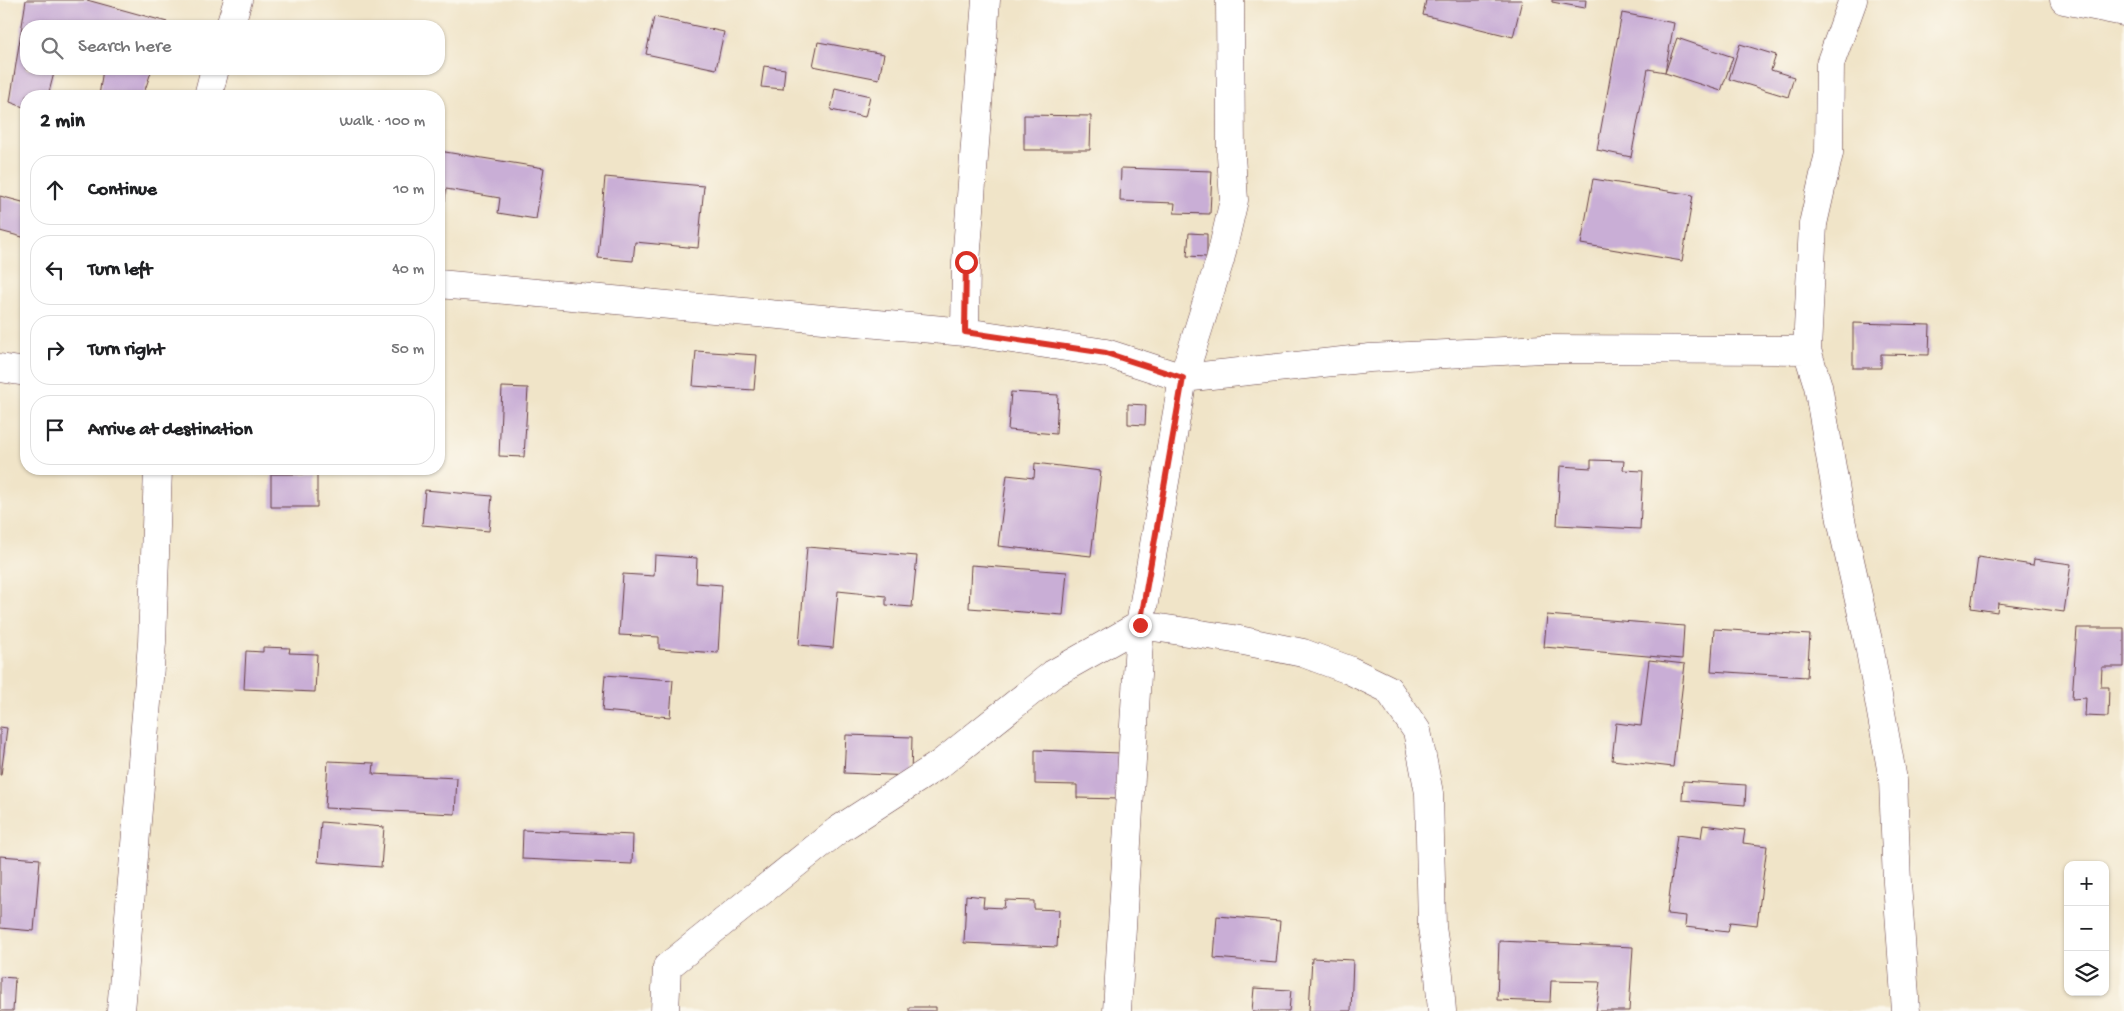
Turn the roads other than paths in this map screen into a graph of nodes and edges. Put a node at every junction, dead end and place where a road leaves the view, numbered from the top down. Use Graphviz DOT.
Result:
graph roads {
  1 [pos="238,0"];
  2 [pos="986,0"];
  3 [pos="1230,0"];
  4 [pos="1853,0"];
  5 [pos="2077,1"];
  6 [pos="2124,12"];
  7 [pos="232,20"];
  8 [pos="214,75"];
  9 [pos="210,90"];
  10 [pos="445,285"];
  11 [pos="965,332"];
  12 [pos="1807,350"];
  13 [pos="0,368"];
  14 [pos="20,371"];
  15 [pos="1183,378"];
  16 [pos="158,475"];
  17 [pos="1140,625"];
  18 [pos="121,1011"];
  19 [pos="665,1011"];
  20 [pos="1116,1011"];
  21 [pos="1442,1011"];
  22 [pos="1906,1011"];
  1 -- 7 [label="street"];
  2 -- 11 [label="street"];
  3 -- 15 [label="street"];
  4 -- 12 [label="street"];
  5 -- 6 [label="street"];
  8 -- 9 [label="street"];
  10 -- 11 [label="street"];
  11 -- 15 [label="street"];
  12 -- 15 [label="street"];
  12 -- 22 [label="street"];
  13 -- 14 [label="street"];
  15 -- 17 [label="street"];
  16 -- 18 [label="street"];
  17 -- 19 [label="street"];
  17 -- 20 [label="street"];
  17 -- 21 [label="street"];
}
